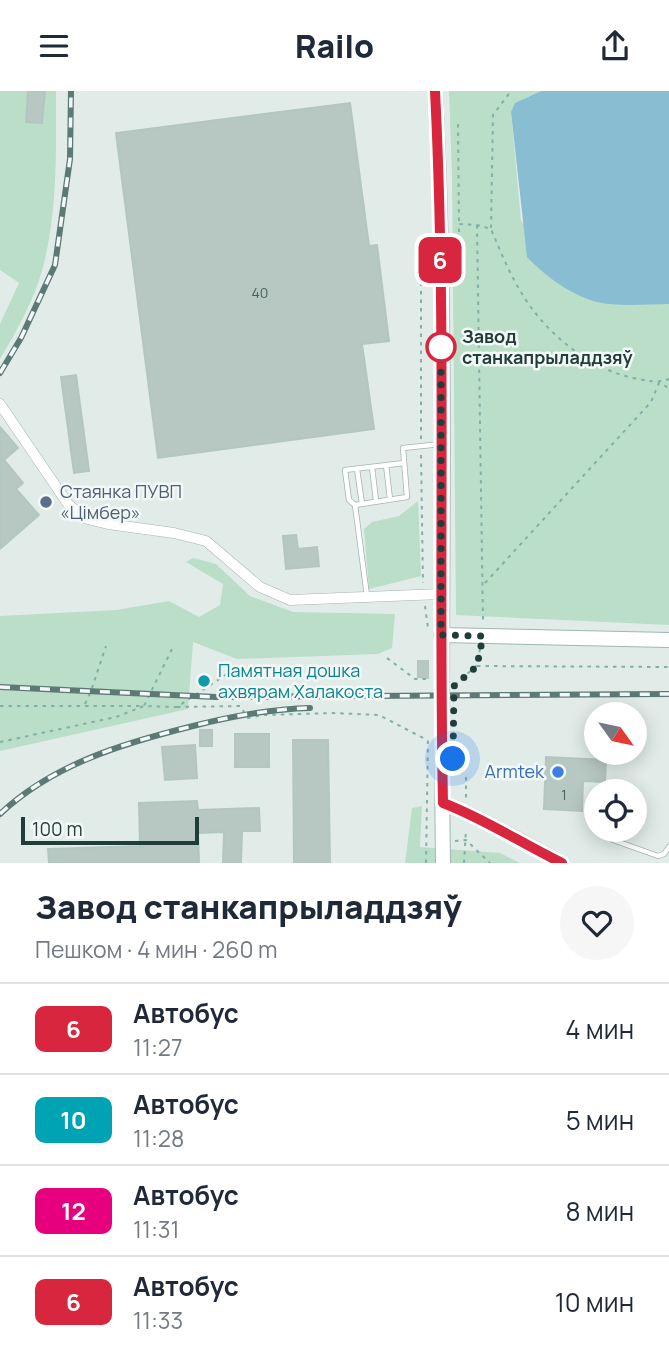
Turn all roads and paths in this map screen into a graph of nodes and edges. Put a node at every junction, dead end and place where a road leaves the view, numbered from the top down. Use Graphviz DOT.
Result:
graph roads {
  1 [pos="435,91"];
  2 [pos="511,91"];
  3 [pos="458,124"];
  4 [pos="459,224"];
  5 [pos="477,225"];
  6 [pos="491,229"];
  7 [pos="425,246"];
  8 [pos="454,246"];
  9 [pos="669,379"];
  10 [pos="659,383"];
  11 [pos="669,389"];
  12 [pos="0,404"];
  13 [pos="442,444"];
  14 [pos="421,446"];
  15 [pos="404,463"];
  16 [pos="386,465"];
  17 [pos="372,467"];
  18 [pos="357,469"];
  19 [pos="390,499"];
  20 [pos="376,501"];
  21 [pos="362,503"];
  22 [pos="355,505"];
  23 [pos="484,584"];
  24 [pos="441,594"];
  25 [pos="424,596"];
  26 [pos="367,597"];
  27 [pos="435,632"];
  28 [pos="483,636"];
  29 [pos="669,640"];
  30 [pos="106,646"];
  31 [pos="172,649"];
  32 [pos="387,658"];
  33 [pos="477,666"];
  34 [pos="669,667"];
  35 [pos="236,668"];
  36 [pos="430,686"];
  37 [pos="454,686"];
  38 [pos="0,706"];
  39 [pos="84,706"];
  40 [pos="144,706"];
  41 [pos="177,707"];
  42 [pos="428,728"];
  43 [pos="428,740"];
  44 [pos="0,742"];
  45 [pos="453,759"];
  46 [pos="443,803"];
  47 [pos="465,811"];
  48 [pos="466,840"];
  49 [pos="426,841"];
  50 [pos="443,841"];
  51 [pos="618,842"];
  52 [pos="669,847"];
  53 [pos="426,863"];
  54 [pos="443,863"];
  55 [pos="464,863"];
  56 [pos="490,863"];
  57 [pos="562,863"];
  1 -- 13 [label="main road"];
  2 -- 6 [label="path"];
  3 -- 4 [label="path"];
  4 -- 5 [label="path"];
  4 -- 8 [label="path"];
  5 -- 6 [label="path"];
  5 -- 23 [label="path"];
  6 -- 10 [label="path"];
  7 -- 14 [label="path"];
  9 -- 10 [label="path"];
  10 -- 11 [label="path"];
  10 -- 23 [label="path"];
  12 -- 26 [label="street"];
  13 -- 14 [label="lane"];
  13 -- 24 [label="main road"];
  14 -- 15 [label="lane"];
  14 -- 25 [label="path"];
  15 -- 16 [label="lane"];
  15 -- 19 [label="lane"];
  16 -- 17 [label="lane"];
  16 -- 19 [label="lane"];
  17 -- 18 [label="lane"];
  17 -- 20 [label="lane"];
  18 -- 21 [label="lane"];
  18 -- 22 [label="lane"];
  19 -- 20 [label="lane"];
  20 -- 21 [label="lane"];
  21 -- 22 [label="lane"];
  22 -- 26 [label="lane"];
  23 -- 28 [label="path"];
  24 -- 25 [label="street"];
  24 -- 27 [label="main road"];
  25 -- 26 [label="street"];
  25 -- 27 [label="path"];
  27 -- 28 [label="main road"];
  27 -- 46 [label="main road"];
  28 -- 29 [label="main road"];
  28 -- 33 [label="path"];
  30 -- 39 [label="path"];
  31 -- 40 [label="path"];
  32 -- 36 [label="path"];
  33 -- 34 [label="path"];
  33 -- 37 [label="path"];
  35 -- 41 [label="path"];
  38 -- 39 [label="path"];
  39 -- 40 [label="path"];
  40 -- 41 [label="path"];
  40 -- 44 [label="path"];
  41 -- 43 [label="path"];
  42 -- 43 [label="path"];
  43 -- 49 [label="path"];
  45 -- 47 [label="path"];
  46 -- 47 [label="main road"];
  46 -- 50 [label="main road"];
  47 -- 48 [label="path"];
  47 -- 57 [label="main road"];
  48 -- 50 [label="path"];
  48 -- 55 [label="path"];
  48 -- 56 [label="path"];
  49 -- 50 [label="path"];
  49 -- 53 [label="path"];
  50 -- 54 [label="main road"];
  51 -- 52 [label="lane"];
}
